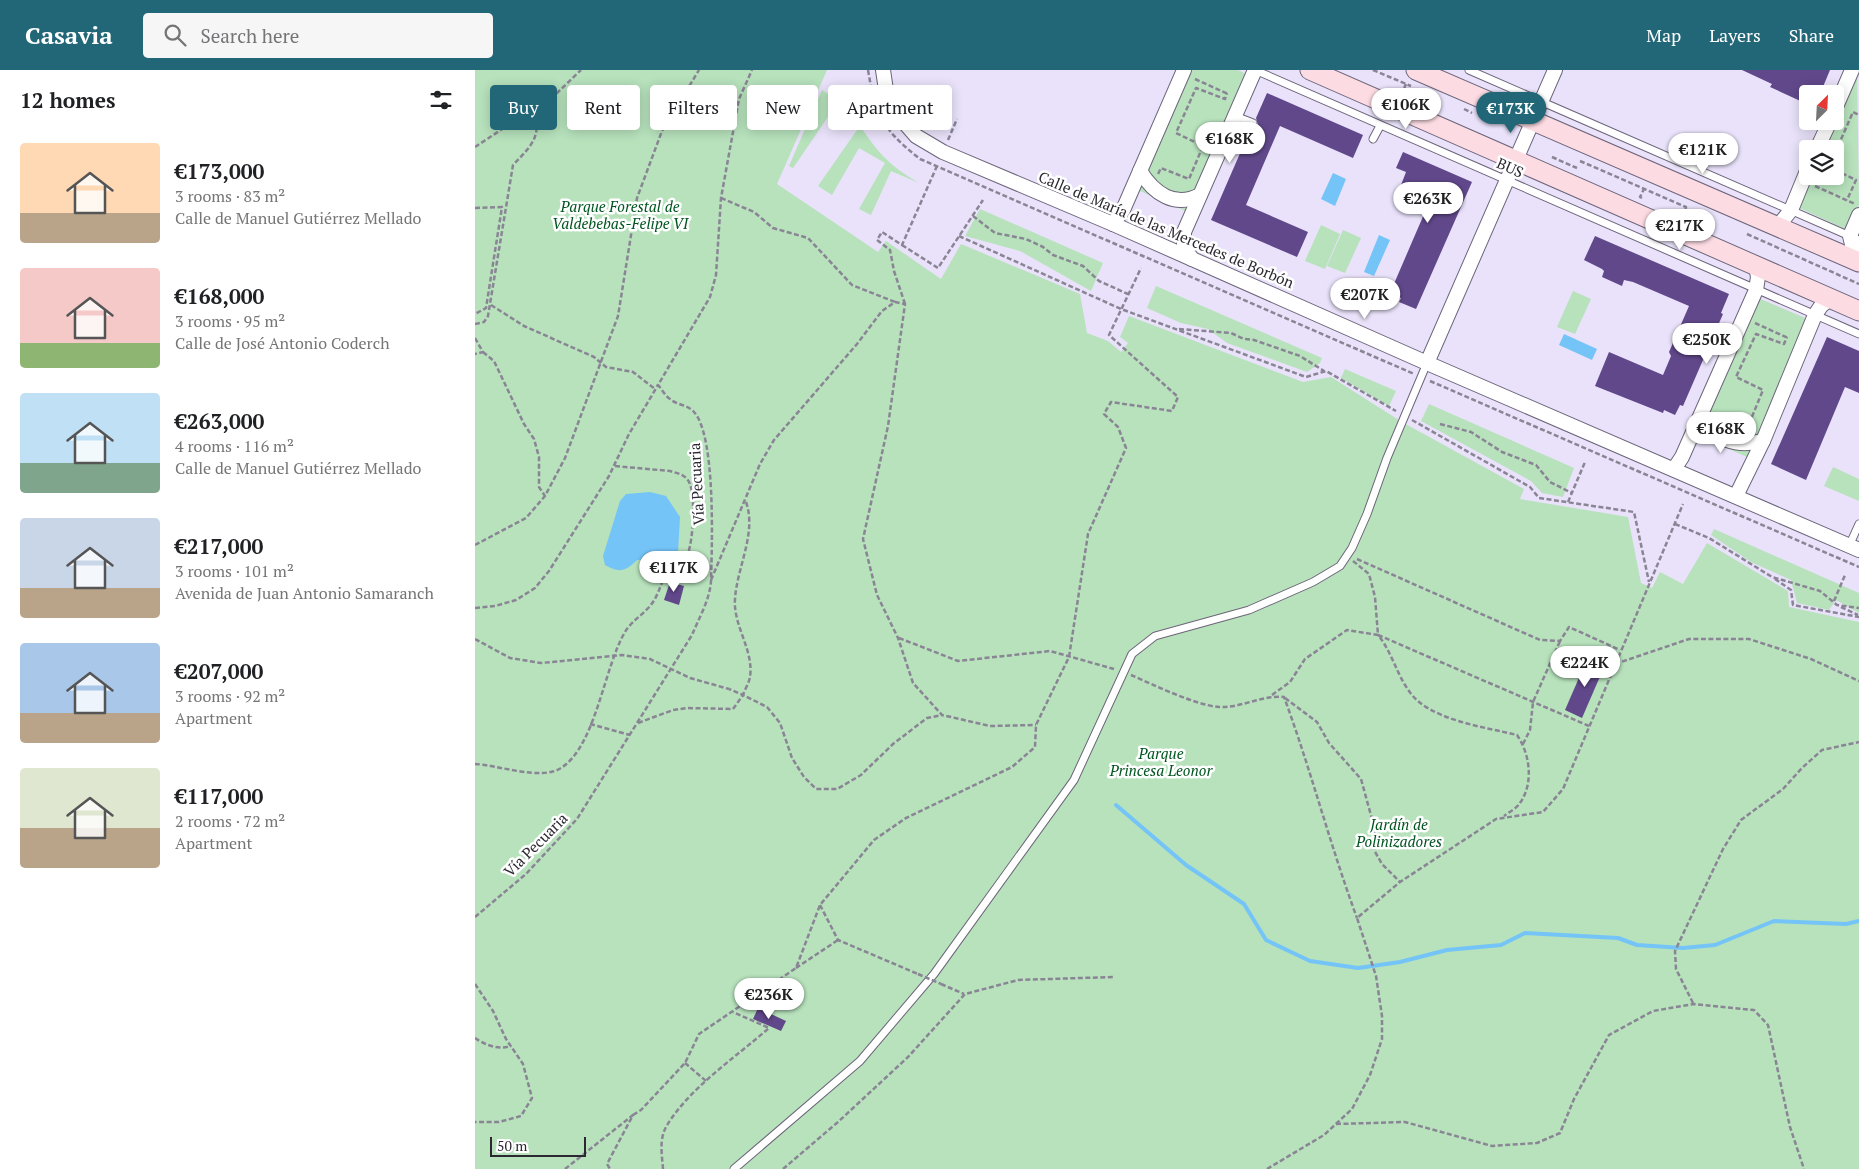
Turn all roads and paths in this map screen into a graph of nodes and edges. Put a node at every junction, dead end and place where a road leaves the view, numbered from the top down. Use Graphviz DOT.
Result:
graph roads {
  1 [pos="581,70"];
  2 [pos="699,70"];
  3 [pos="752,70"];
  4 [pos="883,70"];
  5 [pos="1255,70"];
  6 [pos="1310,70"];
  7 [pos="1415,70"];
  8 [pos="1469,70"];
  9 [pos="1555,70"];
  10 [pos="1852,70"];
  11 [pos="1189,74"];
  12 [pos="1844,88"];
  13 [pos="557,93"];
  14 [pos="1227,93"];
  15 [pos="1233,96"];
  16 [pos="1541,102"];
  17 [pos="1859,115"];
  18 [pos="1235,116"];
  19 [pos="957,119"];
  20 [pos="1533,120"];
  21 [pos="1253,123"];
  22 [pos="1380,126"];
  23 [pos="501,130"];
  24 [pos="538,130"];
  25 [pos="1373,139"];
  26 [pos="1841,140"];
  27 [pos="946,145"];
  28 [pos="475,147"];
  29 [pos="1551,156"];
  30 [pos="1516,159"];
  31 [pos="939,160"];
  32 [pos="1580,161"];
  33 [pos="1577,168"];
  34 [pos="1140,171"];
  35 [pos="1844,174"];
  36 [pos="1506,182"];
  37 [pos="1801,185"];
  38 [pos="1814,186"];
  39 [pos="1152,187"];
  40 [pos="1200,195"];
  41 [pos="721,198"];
  42 [pos="983,200"];
  43 [pos="1847,200"];
  44 [pos="1859,205"];
  45 [pos="475,208"];
  46 [pos="1791,210"];
  47 [pos="1859,215"];
  48 [pos="973,216"];
  49 [pos="1683,216"];
  50 [pos="1113,224"];
  51 [pos="1778,226"];
  52 [pos="1747,234"];
  53 [pos="959,236"];
  54 [pos="1854,238"];
  55 [pos="902,245"];
  56 [pos="1192,259"];
  57 [pos="1857,262"];
  58 [pos="1756,266"];
  59 [pos="1141,268"];
  60 [pos="1859,284"];
  61 [pos="1755,290"];
  62 [pos="1128,294"];
  63 [pos="1831,298"];
  64 [pos="895,302"];
  65 [pos="905,304"];
  66 [pos="491,305"];
  67 [pos="1121,309"];
  68 [pos="1859,311"];
  69 [pos="475,314"];
  70 [pos="1815,315"];
  71 [pos="1746,319"];
  72 [pos="475,324"];
  73 [pos="1175,329"];
  74 [pos="1859,334"];
  75 [pos="1787,337"];
  76 [pos="475,338"];
  77 [pos="1793,340"];
  78 [pos="483,352"];
  79 [pos="475,354"];
  80 [pos="601,363"];
  81 [pos="1427,363"];
  82 [pos="1326,371"];
  83 [pos="658,385"];
  84 [pos="655,389"];
  85 [pos="1701,415"];
  86 [pos="1405,416"];
  87 [pos="1440,424"];
  88 [pos="1712,432"];
  89 [pos="1763,441"];
  90 [pos="1585,462"];
  91 [pos="614,466"];
  92 [pos="1674,469"];
  93 [pos="1572,493"];
  94 [pos="545,496"];
  95 [pos="1736,496"];
  96 [pos="745,501"];
  97 [pos="1568,502"];
  98 [pos="1683,504"];
  99 [pos="1675,524"];
  100 [pos="1859,524"];
  101 [pos="475,545"];
  102 [pos="1854,548"];
  103 [pos="1346,555"];
  104 [pos="1845,575"];
  105 [pos="1772,577"];
  106 [pos="711,582"];
  107 [pos="1649,583"];
  108 [pos="1833,601"];
  109 [pos="1837,605"];
  110 [pos="475,608"];
  111 [pos="1859,608"];
  112 [pos="1859,616"];
  113 [pos="1378,635"];
  114 [pos="475,638"];
  115 [pos="898,638"];
  116 [pos="1560,641"];
  117 [pos="1620,650"];
  118 [pos="1069,657"];
  119 [pos="1614,664"];
  120 [pos="1123,672"];
  121 [pos="1859,681"];
  122 [pos="743,695"];
  123 [pos="1271,696"];
  124 [pos="1284,697"];
  125 [pos="1533,702"];
  126 [pos="942,715"];
  127 [pos="590,724"];
  128 [pos="637,724"];
  129 [pos="1036,725"];
  130 [pos="1589,726"];
  131 [pos="630,735"];
  132 [pos="1859,742"];
  133 [pos="1523,744"];
  134 [pos="475,764"];
  135 [pos="1503,817"];
  136 [pos="1400,882"];
  137 [pos="820,905"];
  138 [pos="475,917"];
  139 [pos="1357,918"];
  140 [pos="838,940"];
  141 [pos="796,968"];
  142 [pos="1113,977"];
  143 [pos="475,984"];
  144 [pos="965,994"];
  145 [pos="1694,1004"];
  146 [pos="733,1012"];
  147 [pos="475,1038"];
  148 [pos="511,1046"];
  149 [pos="685,1063"];
  150 [pos="706,1082"];
  151 [pos="633,1115"];
  152 [pos="475,1122"];
  153 [pos="1336,1124"];
  154 [pos="565,1169"];
  155 [pos="610,1169"];
  156 [pos="663,1169"];
  157 [pos="734,1169"];
  158 [pos="783,1169"];
  159 [pos="1267,1169"];
  160 [pos="1804,1169"];
  1 -- 13 [label="path"];
  2 -- 80 [label="path"];
  3 -- 41 [label="path"];
  4 -- 50 [label="street, Calle de María de las Mercedes de Borbón"];
  5 -- 18 [label="street"];
  5 -- 22 [label="lane, BUS"];
  6 -- 30 [label="street"];
  7 -- 20 [label="street"];
  8 -- 16 [label="lane"];
  9 -- 16 [label="street"];
  10 -- 12 [label="street"];
  11 -- 14 [label="path"];
  11 -- 34 [label="street"];
  14 -- 15 [label="path"];
  14 -- 39 [label="path"];
  16 -- 20 [label="street"];
  16 -- 46 [label="lane"];
  17 -- 26 [label="path"];
  18 -- 21 [label="lane"];
  18 -- 40 [label="street"];
  19 -- 27 [label="path"];
  20 -- 30 [label="street"];
  20 -- 51 [label="street"];
  22 -- 25 [label="lane"];
  22 -- 36 [label="lane, BUS"];
  23 -- 28 [label="path"];
  24 -- 66 [label="path"];
  29 -- 33 [label="path"];
  30 -- 36 [label="street"];
  30 -- 58 [label="street"];
  31 -- 55 [label="path"];
  32 -- 49 [label="path"];
  34 -- 39 [label="street"];
  34 -- 50 [label="street"];
  35 -- 43 [label="path"];
  36 -- 61 [label="lane, BUS"];
  36 -- 81 [label="street"];
  37 -- 46 [label="street"];
  38 -- 43 [label="path"];
  39 -- 40 [label="street"];
  40 -- 56 [label="street"];
  41 -- 64 [label="path"];
  41 -- 83 [label="path"];
  42 -- 48 [label="path"];
  43 -- 44 [label="path"];
  45 -- 69 [label="path"];
  46 -- 51 [label="street"];
  46 -- 54 [label="lane"];
  47 -- 54 [label="street"];
  48 -- 53 [label="path"];
  48 -- 62 [label="path"];
  50 -- 56 [label="street, Calle de María de las Mercedes de Borbón"];
  51 -- 57 [label="street"];
  52 -- 60 [label="path"];
  53 -- 55 [label="path"];
  53 -- 67 [label="path"];
  54 -- 57 [label="street"];
  55 -- 65 [label="path"];
  56 -- 81 [label="street, Calle de María de las Mercedes de Borbón"];
  58 -- 61 [label="street"];
  58 -- 63 [label="street"];
  59 -- 62 [label="path"];
  61 -- 70 [label="lane, BUS"];
  61 -- 85 [label="street"];
  62 -- 67 [label="path"];
  63 -- 68 [label="street"];
  63 -- 70 [label="street"];
  64 -- 65 [label="path"];
  64 -- 96 [label="path"];
  65 -- 115 [label="path"];
  66 -- 72 [label="path"];
  66 -- 80 [label="path"];
  67 -- 73 [label="path"];
  67 -- 118 [label="path"];
  70 -- 74 [label="lane"];
  70 -- 89 [label="street"];
  71 -- 75 [label="path"];
  73 -- 82 [label="path"];
  73 -- 82 [label="path"];
  75 -- 77 [label="path"];
  75 -- 88 [label="path"];
  76 -- 78 [label="path"];
  78 -- 79 [label="path"];
  78 -- 94 [label="path"];
  80 -- 84 [label="path"];
  80 -- 94 [label="path"];
  81 -- 86 [label="lane"];
  81 -- 92 [label="street, Calle de María de las Mercedes de Borbón"];
  82 -- 86 [label="path"];
  83 -- 84 [label="path"];
  83 -- 106 [label="path, Vía Pecuaria"];
  84 -- 91 [label="path"];
  85 -- 88 [label="street"];
  85 -- 92 [label="street"];
  86 -- 97 [label="path"];
  86 -- 103 [label="lane"];
  87 -- 93 [label="path"];
  88 -- 89 [label="street"];
  89 -- 95 [label="street"];
  90 -- 93 [label="path"];
  91 -- 110 [label="path"];
  91 -- 127 [label="path"];
  92 -- 95 [label="street, Calle de María de las Mercedes de Borbón"];
  93 -- 97 [label="path"];
  94 -- 101 [label="path"];
  95 -- 102 [label="street, Calle de María de las Mercedes de Borbón"];
  96 -- 106 [label="path"];
  96 -- 122 [label="path"];
  97 -- 107 [label="path"];
  98 -- 99 [label="path"];
  99 -- 105 [label="path"];
  99 -- 107 [label="path"];
  100 -- 102 [label="lane"];
  103 -- 113 [label="path"];
  103 -- 116 [label="path"];
  103 -- 120 [label="lane"];
  104 -- 108 [label="path"];
  105 -- 108 [label="path"];
  105 -- 112 [label="path"];
  106 -- 128 [label="path, Vía Pecuaria"];
  107 -- 117 [label="path"];
  108 -- 109 [label="path"];
  109 -- 111 [label="path"];
  109 -- 112 [label="path"];
  113 -- 123 [label="path"];
  113 -- 125 [label="path"];
  113 -- 133 [label="path"];
  114 -- 122 [label="path, bridge"];
  115 -- 118 [label="path"];
  115 -- 126 [label="path"];
  116 -- 117 [label="path"];
  116 -- 125 [label="path"];
  117 -- 119 [label="path"];
  118 -- 120 [label="path"];
  118 -- 129 [label="path"];
  119 -- 121 [label="path"];
  119 -- 130 [label="path"];
  120 -- 123 [label="path"];
  120 -- 157 [label="lane"];
  122 -- 126 [label="path"];
  122 -- 128 [label="path"];
  123 -- 124 [label="path"];
  124 -- 136 [label="path"];
  124 -- 139 [label="path"];
  125 -- 130 [label="path"];
  125 -- 133 [label="path"];
  126 -- 129 [label="path"];
  127 -- 131 [label="path"];
  127 -- 134 [label="path"];
  128 -- 131 [label="path, Vía Pecuaria"];
  129 -- 137 [label="path"];
  130 -- 135 [label="path"];
  131 -- 138 [label="path, Vía Pecuaria"];
  132 -- 145 [label="path"];
  133 -- 135 [label="path"];
  135 -- 136 [label="path"];
  136 -- 139 [label="path"];
  137 -- 140 [label="path"];
  137 -- 141 [label="path"];
  139 -- 153 [label="path"];
  140 -- 141 [label="path"];
  140 -- 144 [label="path, bridge"];
  141 -- 146 [label="path"];
  142 -- 144 [label="path"];
  143 -- 148 [label="path"];
  144 -- 158 [label="path"];
  145 -- 153 [label="path"];
  145 -- 160 [label="path"];
  146 -- 149 [label="path"];
  146 -- 150 [label="path"];
  147 -- 148 [label="path"];
  148 -- 152 [label="path"];
  149 -- 150 [label="path"];
  149 -- 151 [label="path"];
  150 -- 156 [label="path"];
  151 -- 154 [label="path"];
  151 -- 155 [label="path"];
  153 -- 159 [label="path"];
}
